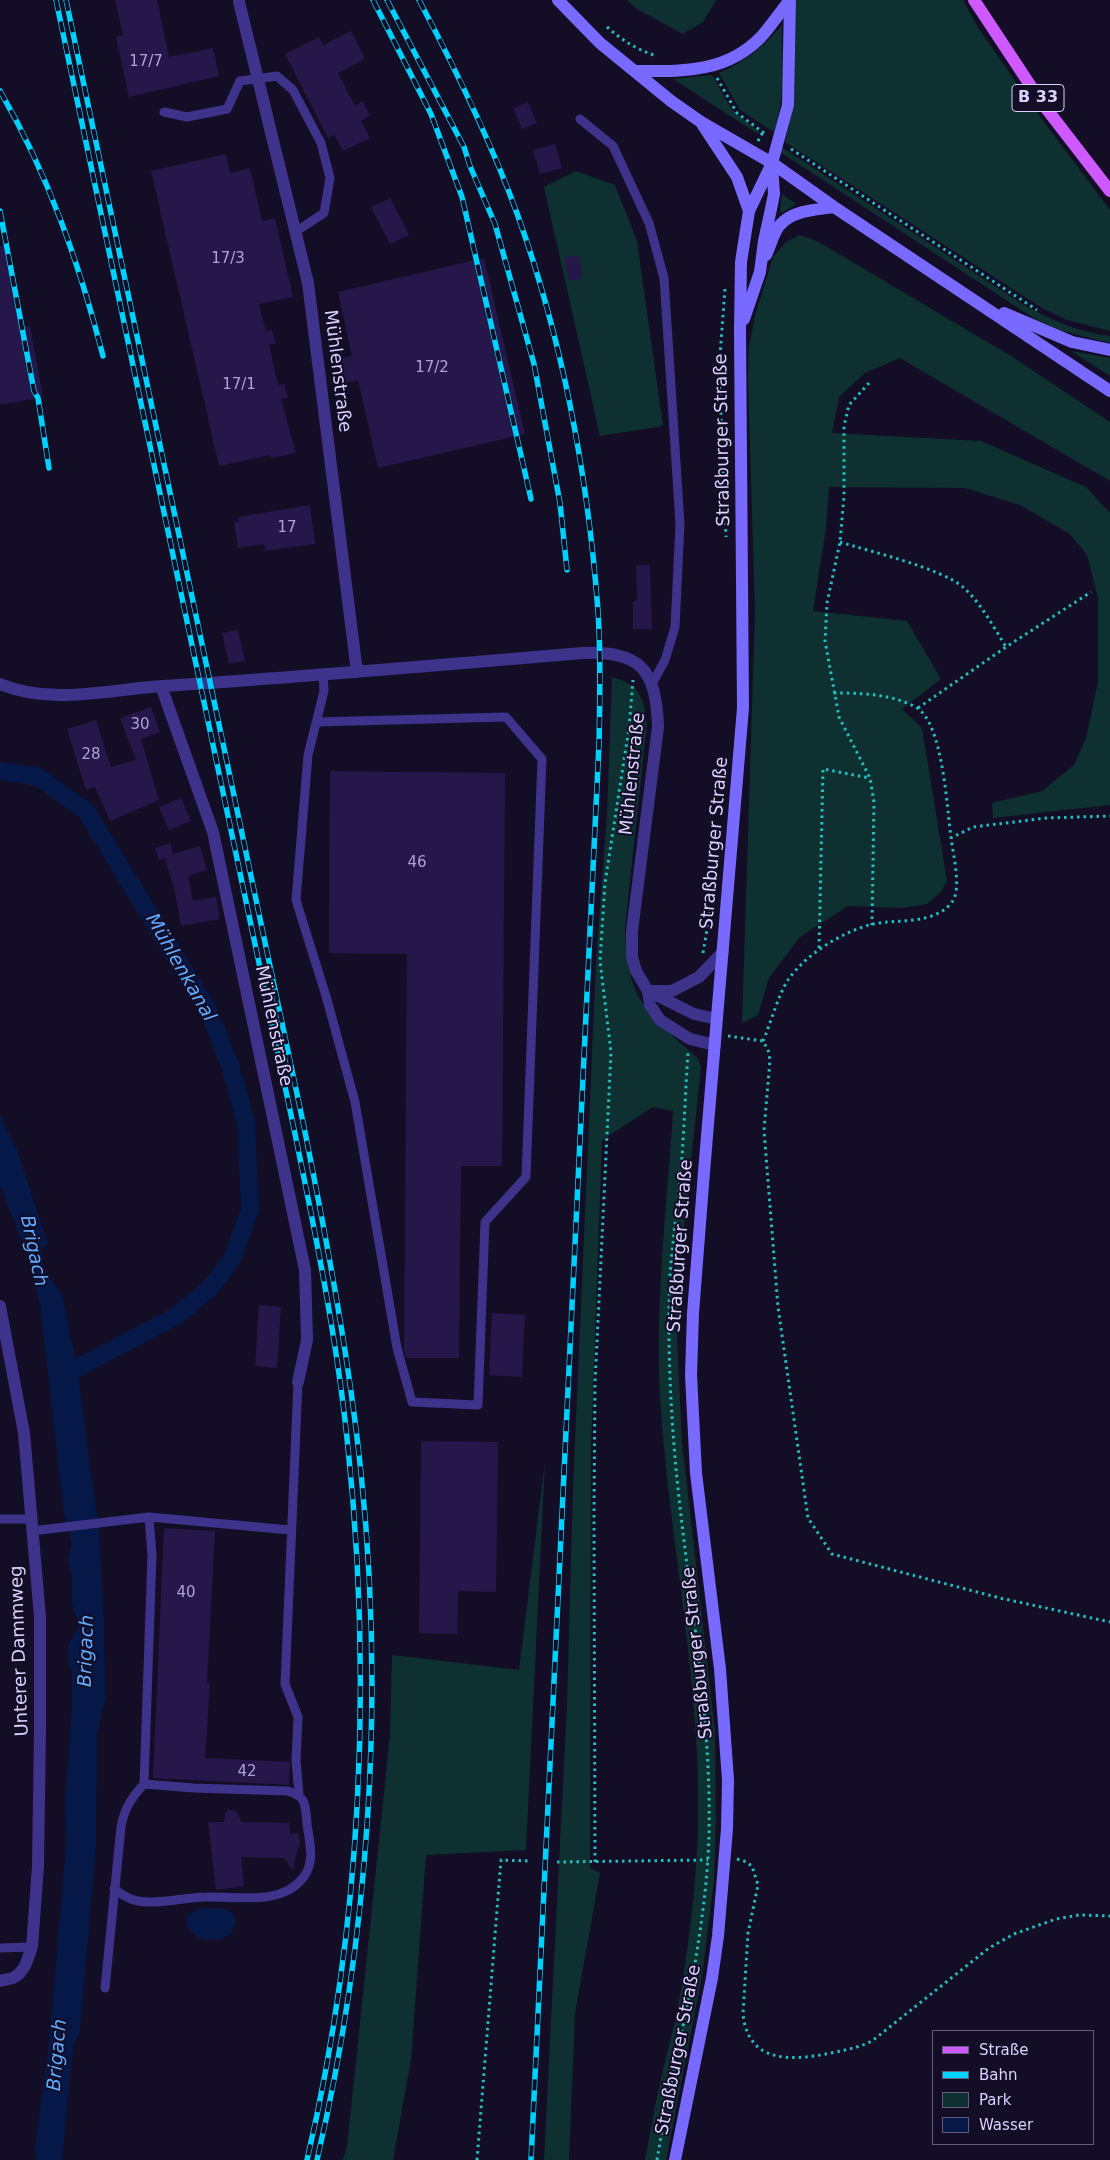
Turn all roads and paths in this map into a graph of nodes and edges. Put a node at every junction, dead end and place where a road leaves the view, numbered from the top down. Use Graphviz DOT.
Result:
graph roads {
  1 [pos="558,0"];
  2 [pos="790,0"];
  3 [pos="974,0"];
  4 [pos="239,2"];
  5 [pos="605,25"];
  6 [pos="660,56"];
  7 [pos="634,71"];
  8 [pos="715,75"];
  9 [pos="258,78"];
  10 [pos="164,112"];
  11 [pos="580,120"];
  12 [pos="701,122"];
  13 [pos="777,141"];
  14 [pos="772,163"];
  15 [pos="1110,191"];
  16 [pos="834,207"];
  17 [pos="750,211"];
  18 [pos="295,232"];
  19 [pos="760,272"];
  20 [pos="725,285"];
  21 [pos="968,296"];
  22 [pos="1043,314"];
  23 [pos="740,331"];
  24 [pos="1110,350"];
  25 [pos="869,383"];
  26 [pos="1110,391"];
  27 [pos="840,542"];
  28 [pos="726,546"];
  29 [pos="1091,592"];
  30 [pos="1006,646"];
  31 [pos="635,662"];
  32 [pos="357,672"];
  33 [pos="323,674"];
  34 [pos="0,684"];
  35 [pos="652,684"];
  36 [pos="162,686"];
  37 [pos="834,692"];
  38 [pos="918,708"];
  39 [pos="316,722"];
  40 [pos="870,778"];
  41 [pos="1110,816"];
  42 [pos="951,838"];
  43 [pos="711,906"];
  44 [pos="872,925"];
  45 [pos="819,948"];
  46 [pos="723,952"];
  47 [pos="701,962"];
  48 [pos="648,991"];
  49 [pos="717,1019"];
  50 [pos="715,1040"];
  51 [pos="763,1041"];
  52 [pos="689,1046"];
  53 [pos="0,1306"];
  54 [pos="298,1382"];
  55 [pos="149,1517"];
  56 [pos="0,1519"];
  57 [pos="32,1525"];
  58 [pos="290,1530"];
  59 [pos="1110,1622"];
  60 [pos="144,1784"];
  61 [pos="299,1795"];
  62 [pos="726,1859"];
  63 [pos="707,1860"];
  64 [pos="530,1861"];
  65 [pos="556,1862"];
  66 [pos="595,1862"];
  67 [pos="114,1889"];
  68 [pos="1110,1916"];
  69 [pos="32,1947"];
  70 [pos="0,1948"];
  71 [pos="0,1981"];
  72 [pos="105,1988"];
  73 [pos="477,2160"];
  74 [pos="657,2160"];
  75 [pos="675,2160"];
  1 -- 7 [label="main road"];
  2 -- 7 [label="main road"];
  2 -- 13 [label="main road"];
  3 -- 15 [label="main road, B 33"];
  4 -- 9 [label="street, Mühlenstraße"];
  5 -- 6 [label="path"];
  7 -- 12 [label="main road"];
  8 -- 13 [label="path"];
  9 -- 10 [label="lane"];
  9 -- 18 [label="street, Mühlenstraße"];
  9 -- 18 [label="lane"];
  11 -- 35 [label="lane"];
  12 -- 14 [label="main road"];
  12 -- 17 [label="main road"];
  13 -- 14 [label="main road"];
  13 -- 22 [label="path"];
  14 -- 16 [label="main road"];
  14 -- 17 [label="main road, Straßburger Straße"];
  14 -- 19 [label="main road, Straßburger Straße"];
  16 -- 19 [label="main road, Straßburger Straße"];
  16 -- 21 [label="main road"];
  17 -- 23 [label="main road, Straßburger Straße"];
  18 -- 32 [label="street, Mühlenstraße"];
  19 -- 23 [label="main road, Straßburger Straße"];
  20 -- 28 [label="path"];
  21 -- 24 [label="main road"];
  21 -- 26 [label="main road"];
  23 -- 46 [label="main road, Straßburger Straße"];
  25 -- 27 [label="path"];
  27 -- 30 [label="path"];
  27 -- 37 [label="path"];
  29 -- 30 [label="path"];
  30 -- 38 [label="path"];
  31 -- 32 [label="street"];
  31 -- 35 [label="street, Mühlenstraße"];
  31 -- 66 [label="path"];
  32 -- 33 [label="street"];
  33 -- 36 [label="street"];
  33 -- 39 [label="lane"];
  34 -- 36 [label="street"];
  35 -- 48 [label="street, Mühlenstraße"];
  36 -- 54 [label="street, Mühlenstraße"];
  37 -- 38 [label="path"];
  37 -- 40 [label="path"];
  38 -- 42 [label="path"];
  39 -- 39 [label="lane"];
  40 -- 44 [label="path"];
  40 -- 45 [label="path"];
  41 -- 42 [label="path"];
  42 -- 44 [label="path"];
  43 -- 47 [label="path"];
  44 -- 45 [label="path"];
  45 -- 51 [label="path"];
  46 -- 48 [label="street"];
  46 -- 49 [label="main road, Straßburger Straße"];
  48 -- 49 [label="street"];
  48 -- 50 [label="street, Mühlenstraße"];
  49 -- 50 [label="main road, Straßburger Straße"];
  50 -- 51 [label="path"];
  50 -- 62 [label="main road, Straßburger Straße"];
  51 -- 59 [label="path"];
  52 -- 63 [label="path"];
  53 -- 57 [label="street, Unterer Dammweg"];
  54 -- 58 [label="lane"];
  55 -- 57 [label="lane"];
  55 -- 58 [label="lane"];
  55 -- 60 [label="lane"];
  56 -- 57 [label="lane"];
  57 -- 69 [label="street, Unterer Dammweg"];
  58 -- 61 [label="lane"];
  60 -- 61 [label="lane"];
  60 -- 67 [label="lane"];
  61 -- 67 [label="lane"];
  62 -- 63 [label="path"];
  62 -- 68 [label="path"];
  62 -- 75 [label="main road, Straßburger Straße"];
  63 -- 66 [label="path"];
  63 -- 74 [label="path"];
  64 -- 73 [label="path"];
  65 -- 66 [label="path"];
  67 -- 72 [label="lane"];
  69 -- 70 [label="lane"];
  69 -- 71 [label="street, Unterer Dammweg"];
}
